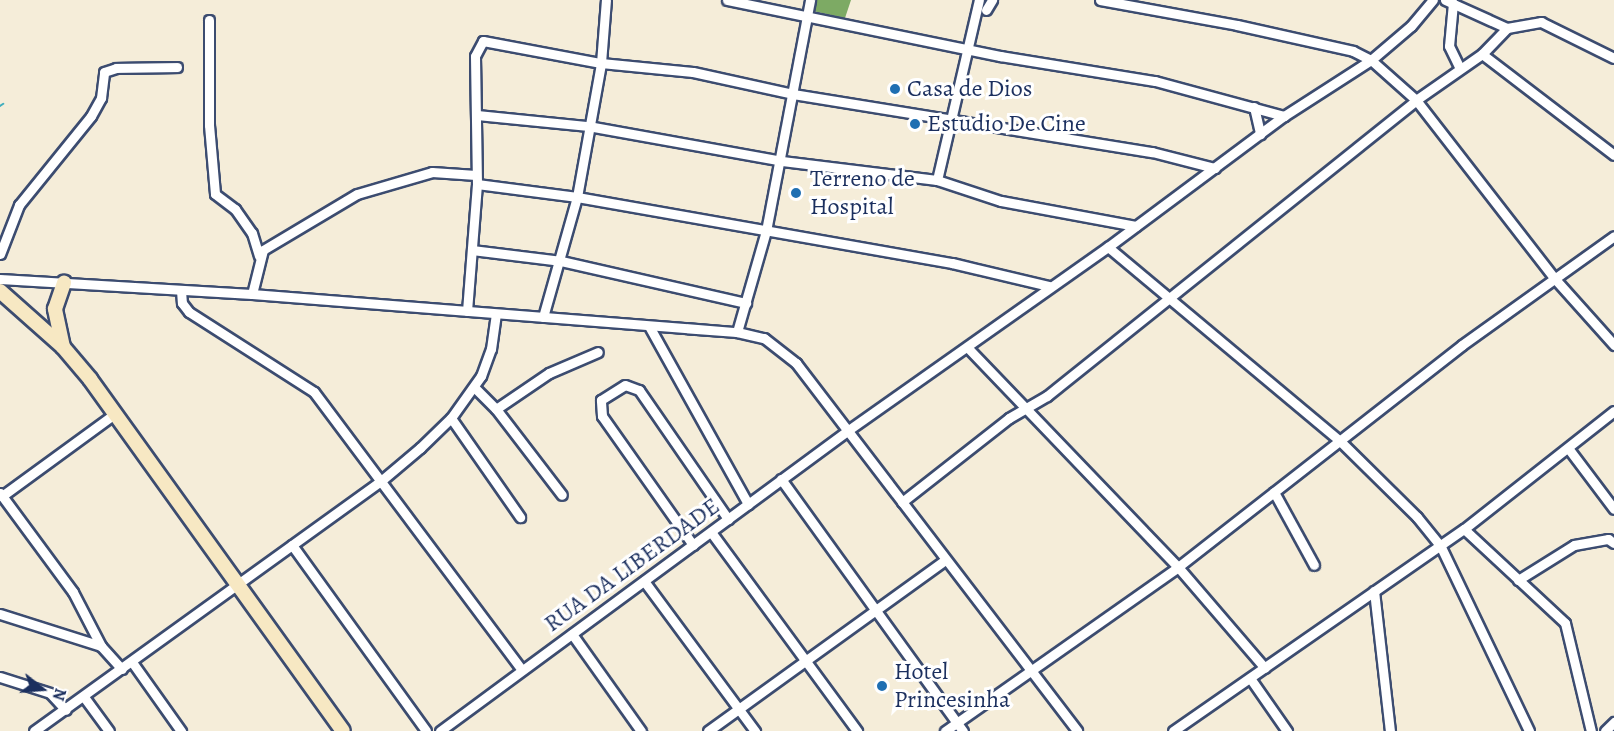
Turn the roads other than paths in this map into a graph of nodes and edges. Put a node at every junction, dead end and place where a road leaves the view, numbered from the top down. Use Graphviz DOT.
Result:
graph roads {
  1 [pos="606,0"];
  2 [pos="727,0"];
  3 [pos="810,0"];
  4 [pos="979,0"];
  5 [pos="992,0"];
  6 [pos="1100,0"];
  7 [pos="1429,1"];
  8 [pos="1449,2"];
  9 [pos="986,10"];
  10 [pos="808,15"];
  11 [pos="209,20"];
  12 [pos="1507,28"];
  13 [pos="969,50"];
  14 [pos="1482,54"];
  15 [pos="1614,58"];
  16 [pos="1371,60"];
  17 [pos="600,63"];
  18 [pos="177,67"];
  19 [pos="1460,69"];
  20 [pos="793,94"];
  21 [pos="1416,99"];
  22 [pos="1254,106"];
  23 [pos="477,115"];
  24 [pos="1284,116"];
  25 [pos="951,122"];
  26 [pos="588,126"];
  27 [pos="1260,134"];
  28 [pos="1614,155"];
  29 [pos="782,161"];
  30 [pos="1215,168"];
  31 [pos="476,179"];
  32 [pos="937,180"];
  33 [pos="577,197"];
  34 [pos="1136,226"];
  35 [pos="766,231"];
  36 [pos="1614,236"];
  37 [pos="1108,247"];
  38 [pos="472,250"];
  39 [pos="0,254"];
  40 [pos="259,256"];
  41 [pos="561,261"];
  42 [pos="0,279"];
  43 [pos="1555,279"];
  44 [pos="64,283"];
  45 [pos="1049,286"];
  46 [pos="181,290"];
  47 [pos="0,291"];
  48 [pos="252,294"];
  49 [pos="1169,298"];
  50 [pos="746,303"];
  51 [pos="467,311"];
  52 [pos="496,314"];
  53 [pos="543,317"];
  54 [pos="649,326"];
  55 [pos="737,332"];
  56 [pos="1614,345"];
  57 [pos="63,347"];
  58 [pos="967,347"];
  59 [pos="598,352"];
  60 [pos="474,388"];
  61 [pos="496,409"];
  62 [pos="1026,411"];
  63 [pos="1614,411"];
  64 [pos="116,413"];
  65 [pos="451,418"];
  66 [pos="847,431"];
  67 [pos="1340,441"];
  68 [pos="1568,448"];
  69 [pos="782,479"];
  70 [pos="382,480"];
  71 [pos="1274,492"];
  72 [pos="562,495"];
  73 [pos="1,496"];
  74 [pos="902,502"];
  75 [pos="748,504"];
  76 [pos="1614,509"];
  77 [pos="520,517"];
  78 [pos="728,519"];
  79 [pos="1464,529"];
  80 [pos="711,532"];
  81 [pos="1614,543"];
  82 [pos="292,545"];
  83 [pos="693,545"];
  84 [pos="1440,545"];
  85 [pos="945,560"];
  86 [pos="1314,565"];
  87 [pos="1178,567"];
  88 [pos="1518,580"];
  89 [pos="644,581"];
  90 [pos="238,585"];
  91 [pos="1374,591"];
  92 [pos="875,609"];
  93 [pos="0,614"];
  94 [pos="572,634"];
  95 [pos="101,646"];
  96 [pos="806,660"];
  97 [pos="132,662"];
  98 [pos="1265,668"];
  99 [pos="122,669"];
  100 [pos="522,670"];
  101 [pos="1030,670"];
  102 [pos="0,676"];
  103 [pos="1250,678"];
  104 [pos="84,696"];
  105 [pos="740,709"];
  106 [pos="66,710"];
  107 [pos="957,722"];
  108 [pos="1614,722"];
  109 [pos="34,731"];
  110 [pos="109,731"];
  111 [pos="181,731"];
  112 [pos="343,731"];
  113 [pos="426,731"];
  114 [pos="440,731"];
  115 [pos="641,731"];
  116 [pos="708,731"];
  117 [pos="755,731"];
  118 [pos="857,731"];
  119 [pos="945,731"];
  120 [pos="963,731"];
  121 [pos="1077,731"];
  122 [pos="1173,731"];
  123 [pos="1287,731"];
  124 [pos="1390,731"];
  125 [pos="1529,731"];
  126 [pos="1591,731"];
  127 [pos="1605,731"];
  1 -- 17 [label="street"];
  2 -- 10 [label="street"];
  3 -- 10 [label="street"];
  4 -- 13 [label="street"];
  5 -- 9 [label="street"];
  6 -- 16 [label="street"];
  7 -- 16 [label="street, RUA DA LIBERDADE"];
  8 -- 12 [label="street"];
  8 -- 19 [label="street"];
  10 -- 13 [label="street"];
  10 -- 20 [label="street"];
  11 -- 40 [label="street"];
  12 -- 14 [label="street"];
  12 -- 15 [label="street"];
  13 -- 22 [label="street"];
  13 -- 25 [label="street"];
  14 -- 19 [label="street"];
  14 -- 28 [label="street"];
  16 -- 21 [label="street"];
  16 -- 24 [label="street, RUA DA LIBERDADE"];
  17 -- 20 [label="street"];
  17 -- 23 [label="street"];
  17 -- 26 [label="street"];
  18 -- 39 [label="street"];
  19 -- 21 [label="street"];
  20 -- 25 [label="street"];
  20 -- 29 [label="street"];
  21 -- 43 [label="street"];
  21 -- 49 [label="street"];
  22 -- 24 [label="street"];
  22 -- 27 [label="street"];
  23 -- 26 [label="street"];
  23 -- 31 [label="street"];
  24 -- 27 [label="street, RUA DA LIBERDADE"];
  25 -- 30 [label="street"];
  25 -- 32 [label="street"];
  26 -- 29 [label="street"];
  26 -- 33 [label="street"];
  27 -- 30 [label="street, RUA DA LIBERDADE"];
  29 -- 32 [label="street"];
  29 -- 35 [label="street"];
  30 -- 34 [label="street, RUA DA LIBERDADE"];
  31 -- 33 [label="street"];
  31 -- 38 [label="street"];
  31 -- 40 [label="street"];
  32 -- 34 [label="street"];
  33 -- 35 [label="street"];
  33 -- 41 [label="street"];
  34 -- 37 [label="street, RUA DA LIBERDADE"];
  35 -- 45 [label="street"];
  35 -- 50 [label="street"];
  36 -- 43 [label="street"];
  37 -- 45 [label="street, RUA DA LIBERDADE"];
  37 -- 49 [label="street"];
  38 -- 41 [label="street"];
  38 -- 51 [label="street"];
  40 -- 48 [label="street"];
  41 -- 50 [label="street"];
  41 -- 53 [label="street"];
  42 -- 44 [label="street"];
  43 -- 56 [label="street"];
  43 -- 67 [label="street"];
  44 -- 46 [label="street"];
  44 -- 57 [label="main road"];
  45 -- 58 [label="street, RUA DA LIBERDADE"];
  46 -- 48 [label="street"];
  46 -- 70 [label="street"];
  47 -- 57 [label="main road"];
  48 -- 51 [label="street"];
  49 -- 62 [label="street"];
  49 -- 67 [label="street"];
  50 -- 55 [label="street"];
  51 -- 52 [label="street"];
  52 -- 53 [label="street"];
  52 -- 60 [label="street"];
  53 -- 54 [label="street"];
  54 -- 55 [label="street"];
  54 -- 75 [label="street"];
  55 -- 66 [label="street"];
  57 -- 64 [label="main road"];
  58 -- 62 [label="street"];
  58 -- 66 [label="street, RUA DA LIBERDADE"];
  59 -- 61 [label="street"];
  60 -- 61 [label="street"];
  60 -- 65 [label="street"];
  61 -- 72 [label="street"];
  62 -- 74 [label="street"];
  62 -- 87 [label="street"];
  63 -- 68 [label="street"];
  64 -- 73 [label="street"];
  64 -- 90 [label="main road"];
  65 -- 70 [label="street"];
  65 -- 77 [label="street"];
  66 -- 69 [label="street, RUA DA LIBERDADE"];
  66 -- 74 [label="street"];
  67 -- 71 [label="street"];
  67 -- 84 [label="street"];
  68 -- 76 [label="street"];
  68 -- 79 [label="street"];
  69 -- 75 [label="street, RUA DA LIBERDADE"];
  69 -- 92 [label="street"];
  70 -- 82 [label="street"];
  70 -- 100 [label="street"];
  71 -- 86 [label="street"];
  71 -- 87 [label="street"];
  73 -- 95 [label="street"];
  74 -- 85 [label="street"];
  75 -- 78 [label="street, RUA DA LIBERDADE"];
  78 -- 80 [label="street, RUA DA LIBERDADE"];
  78 -- 83 [label="street"];
  79 -- 84 [label="street"];
  79 -- 88 [label="street"];
  80 -- 83 [label="street, RUA DA LIBERDADE"];
  80 -- 96 [label="street"];
  81 -- 88 [label="street"];
  82 -- 90 [label="street"];
  82 -- 113 [label="street"];
  83 -- 89 [label="street, RUA DA LIBERDADE"];
  84 -- 91 [label="street"];
  84 -- 125 [label="street"];
  85 -- 92 [label="street"];
  85 -- 101 [label="street"];
  87 -- 98 [label="street"];
  87 -- 101 [label="street"];
  88 -- 126 [label="street"];
  89 -- 94 [label="street, RUA DA LIBERDADE"];
  89 -- 105 [label="street"];
  90 -- 97 [label="street"];
  90 -- 112 [label="main road"];
  91 -- 98 [label="street"];
  91 -- 124 [label="street"];
  92 -- 96 [label="street"];
  92 -- 107 [label="street"];
  93 -- 95 [label="street"];
  94 -- 100 [label="street, RUA DA LIBERDADE"];
  94 -- 115 [label="street"];
  95 -- 99 [label="street"];
  96 -- 105 [label="street"];
  96 -- 118 [label="street"];
  97 -- 99 [label="street"];
  97 -- 111 [label="street"];
  98 -- 103 [label="street"];
  99 -- 104 [label="street"];
  100 -- 114 [label="street, RUA DA LIBERDADE"];
  101 -- 107 [label="street"];
  101 -- 121 [label="street"];
  102 -- 106 [label="street"];
  103 -- 122 [label="street"];
  103 -- 123 [label="street"];
  104 -- 106 [label="street"];
  104 -- 110 [label="street"];
  105 -- 116 [label="street"];
  105 -- 117 [label="street"];
  106 -- 109 [label="street"];
  107 -- 119 [label="street"];
  107 -- 120 [label="street"];
  108 -- 127 [label="street"];
}
